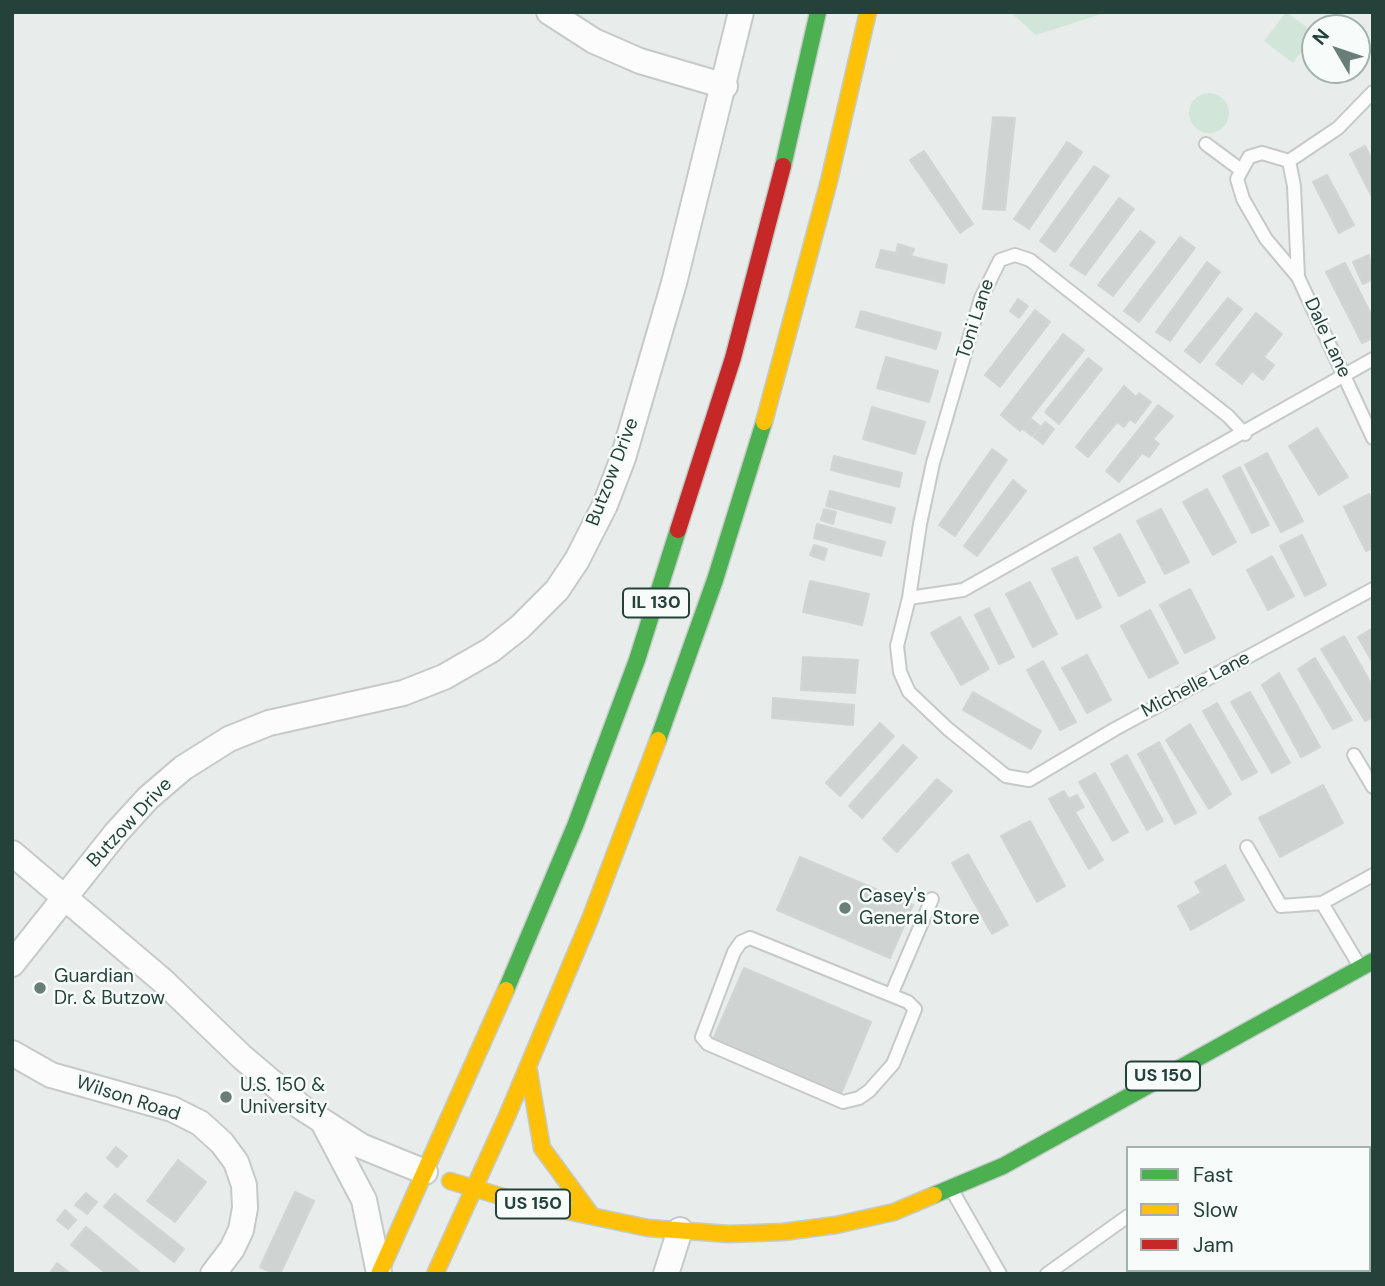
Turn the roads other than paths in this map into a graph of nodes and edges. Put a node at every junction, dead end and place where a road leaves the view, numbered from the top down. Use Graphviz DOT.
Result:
graph roads {
  1 [pos="549,12"];
  2 [pos="741,12"];
  3 [pos="818,12"];
  4 [pos="868,12"];
  5 [pos="725,86"];
  6 [pos="1373,93"];
  7 [pos="1206,144"];
  8 [pos="1289,161"];
  9 [pos="1241,170"];
  10 [pos="1298,277"];
  11 [pos="1373,359"];
  12 [pos="1345,377"];
  13 [pos="1245,434"];
  14 [pos="1373,438"];
  15 [pos="1373,589"];
  16 [pos="909,598"];
  17 [pos="1354,755"];
  18 [pos="1021,780"];
  19 [pos="1373,787"];
  20 [pos="1247,847"];
  21 [pos="12,853"];
  22 [pos="1373,875"];
  23 [pos="65,898"];
  24 [pos="932,898"];
  25 [pos="1322,903"];
  26 [pos="12,964"];
  27 [pos="1367,964"];
  28 [pos="891,995"];
  29 [pos="12,1053"];
  30 [pos="528,1066"];
  31 [pos="323,1123"];
  32 [pos="425,1172"];
  33 [pos="474,1189"];
  34 [pos="951,1189"];
  35 [pos="592,1216"];
  36 [pos="1126,1217"];
  37 [pos="680,1230"];
  38 [pos="379,1273"];
  39 [pos="213,1274"];
  40 [pos="435,1274"];
  41 [pos="666,1274"];
  42 [pos="1000,1274"];
  43 [pos="1047,1274"];
  1 -- 5 [label="street"];
  2 -- 5 [label="street, Butzow Drive"];
  3 -- 32 [label="main road, IL 130"];
  4 -- 30 [label="main road, IL 130"];
  5 -- 23 [label="street, Butzow Drive"];
  6 -- 8 [label="lane"];
  7 -- 9 [label="lane"];
  8 -- 9 [label="lane"];
  8 -- 10 [label="lane, Dale Lane"];
  9 -- 10 [label="lane, Dale Lane"];
  10 -- 12 [label="lane, Dale Lane"];
  11 -- 12 [label="lane"];
  12 -- 13 [label="lane"];
  12 -- 14 [label="lane, Dale Lane"];
  13 -- 16 [label="lane"];
  13 -- 16 [label="lane, Toni Lane"];
  15 -- 18 [label="lane, Michelle Lane"];
  16 -- 18 [label="lane, Toni Lane"];
  17 -- 19 [label="lane"];
  20 -- 25 [label="lane"];
  21 -- 23 [label="street"];
  22 -- 25 [label="lane"];
  23 -- 26 [label="street, Butzow Drive"];
  23 -- 31 [label="street"];
  24 -- 28 [label="lane"];
  25 -- 27 [label="lane"];
  27 -- 34 [label="main road, US 150"];
  28 -- 28 [label="lane"];
  29 -- 39 [label="street, Wilson Road"];
  30 -- 33 [label="main road"];
  30 -- 35 [label="main road"];
  31 -- 32 [label="street"];
  31 -- 38 [label="street"];
  32 -- 33 [label="main road, US 150"];
  32 -- 38 [label="main road"];
  33 -- 35 [label="main road, US 150"];
  33 -- 40 [label="main road, US 150"];
  34 -- 37 [label="main road, US 150"];
  34 -- 42 [label="lane"];
  35 -- 37 [label="main road, US 150"];
  36 -- 43 [label="lane"];
  37 -- 41 [label="street"];
}
